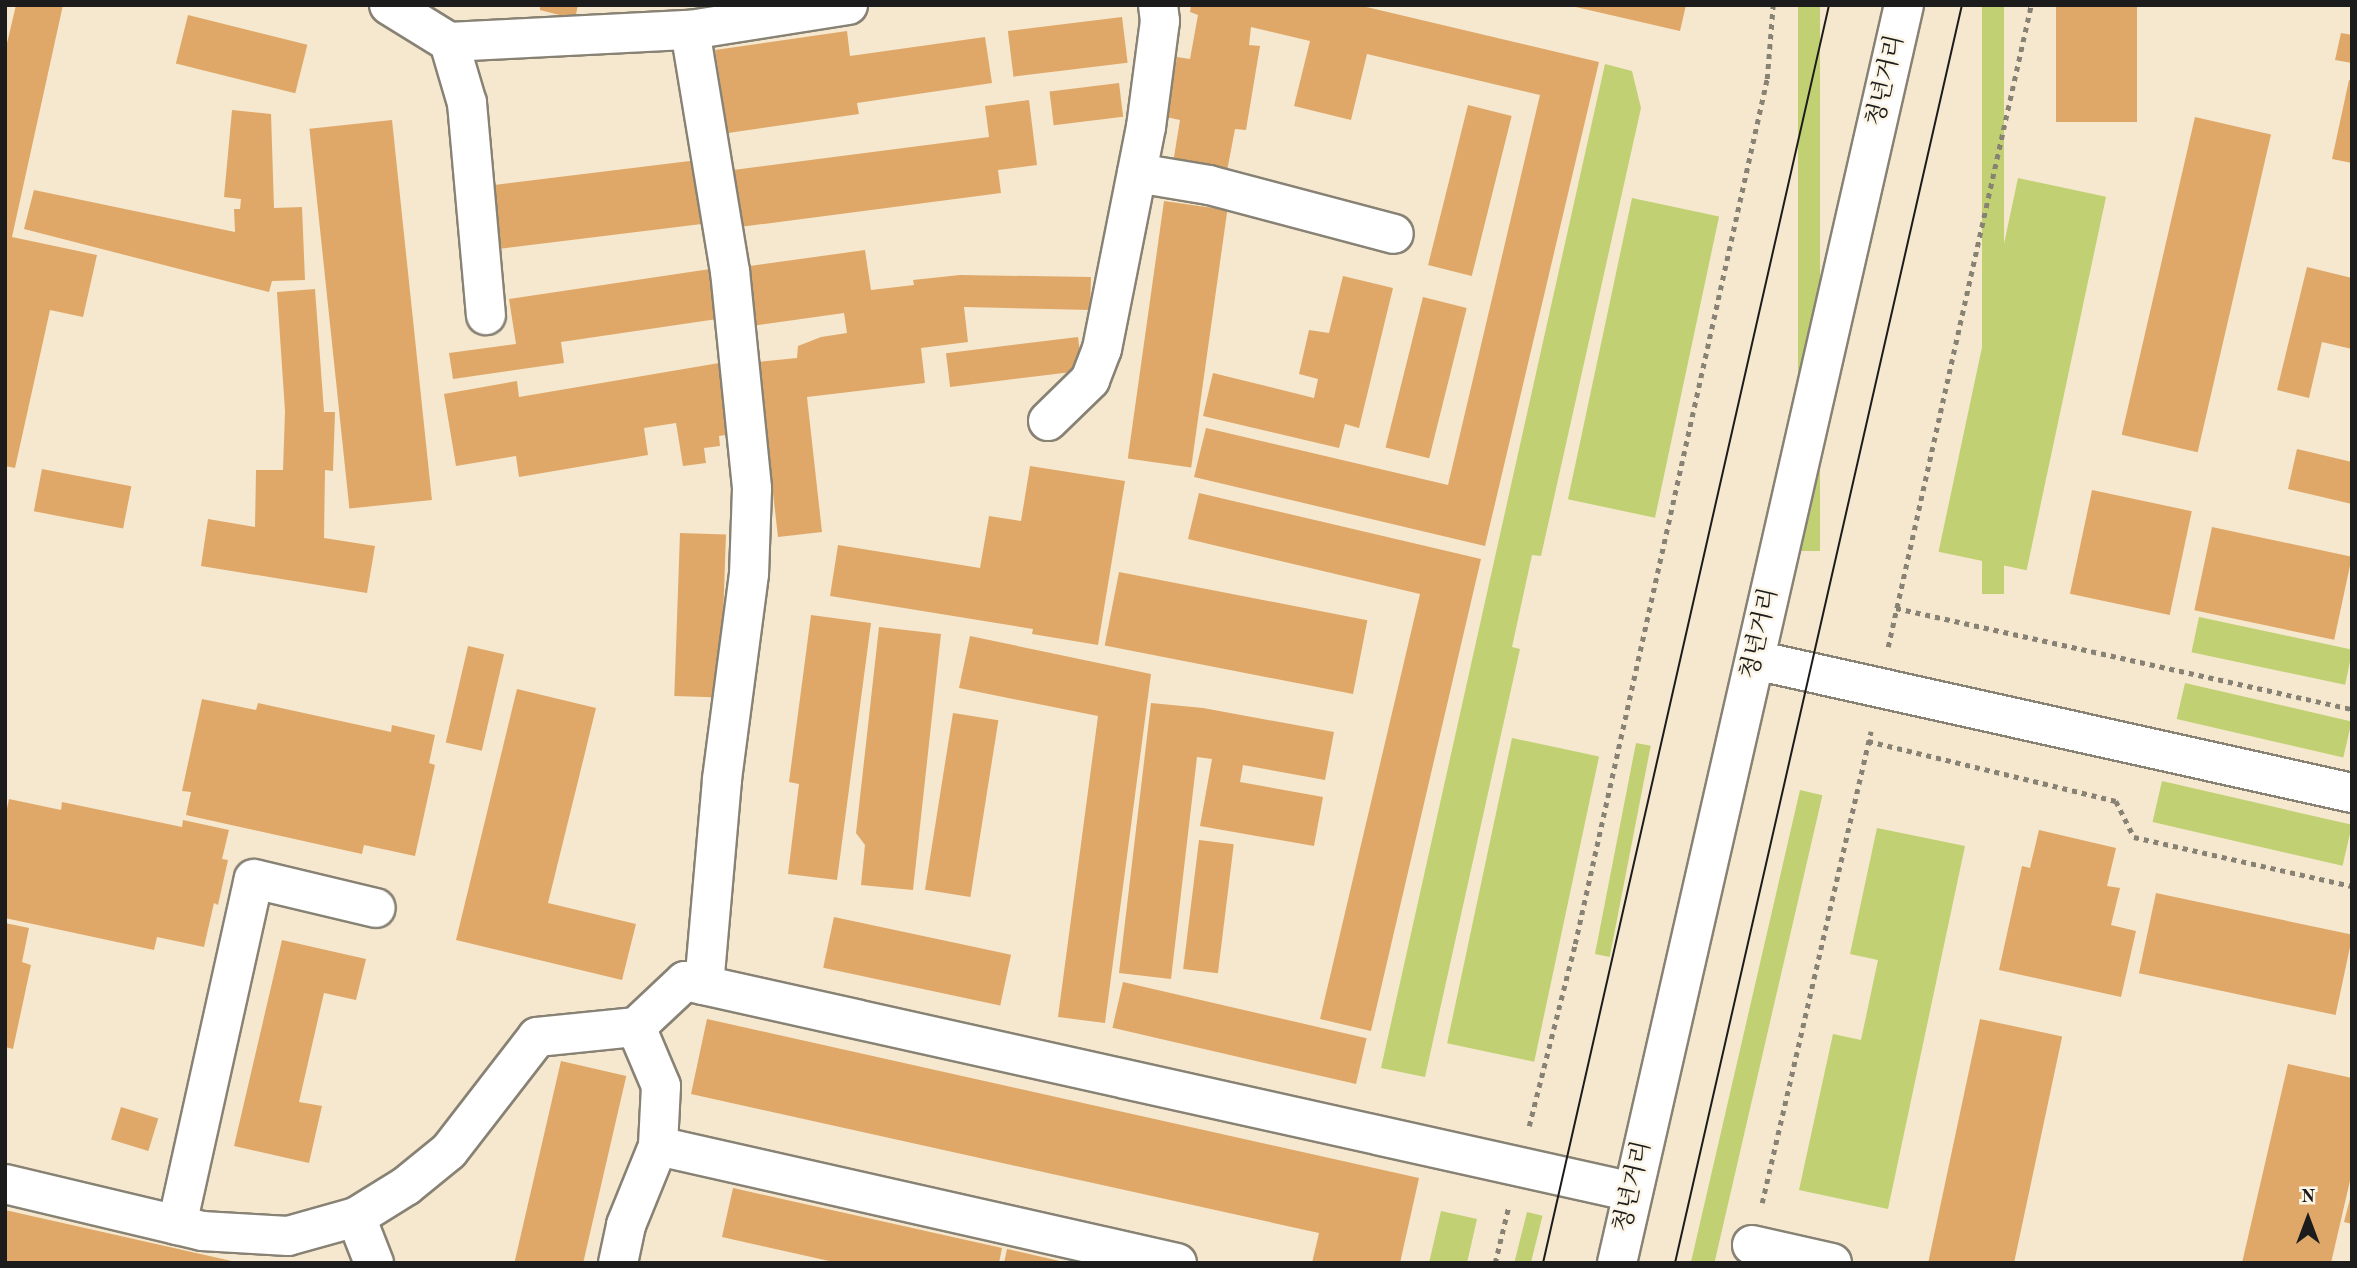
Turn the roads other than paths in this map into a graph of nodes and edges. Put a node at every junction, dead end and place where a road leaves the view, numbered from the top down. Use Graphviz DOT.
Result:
graph roads {
  1 [pos="389,5"];
  2 [pos="848,5"];
  3 [pos="1158,5"];
  4 [pos="1904,5"];
  5 [pos="634,19"];
  6 [pos="690,30"];
  7 [pos="449,42"];
  8 [pos="1137,173"];
  9 [pos="1394,234"];
  10 [pos="486,315"];
  11 [pos="1048,421"];
  12 [pos="1755,660"];
  13 [pos="2352,793"];
  14 [pos="376,908"];
  15 [pos="704,985"];
  16 [pos="636,1027"];
  17 [pos="658,1146"];
  18 [pos="5,1184"];
  19 [pos="1633,1192"];
  20 [pos="356,1217"];
  21 [pos="177,1225"];
  22 [pos="1752,1245"];
  23 [pos="374,1263"];
  24 [pos="618,1263"];
  25 [pos="1177,1263"];
  26 [pos="1617,1263"];
  27 [pos="1832,1263"];
  1 -- 7 [label="street"];
  2 -- 6 [label="street"];
  3 -- 8 [label="street"];
  4 -- 12 [label="street, 청년거리"];
  5 -- 6 [label="street"];
  5 -- 7 [label="street"];
  6 -- 15 [label="street"];
  7 -- 10 [label="street"];
  8 -- 9 [label="street"];
  8 -- 11 [label="street"];
  12 -- 13 [label="street"];
  12 -- 19 [label="street, 청년거리"];
  14 -- 21 [label="street"];
  15 -- 16 [label="street"];
  15 -- 19 [label="street"];
  16 -- 17 [label="street"];
  16 -- 20 [label="street"];
  17 -- 24 [label="street"];
  17 -- 25 [label="street"];
  18 -- 21 [label="street"];
  19 -- 26 [label="street, 청년거리"];
  20 -- 21 [label="street"];
  20 -- 23 [label="street"];
  22 -- 27 [label="street"];
}
